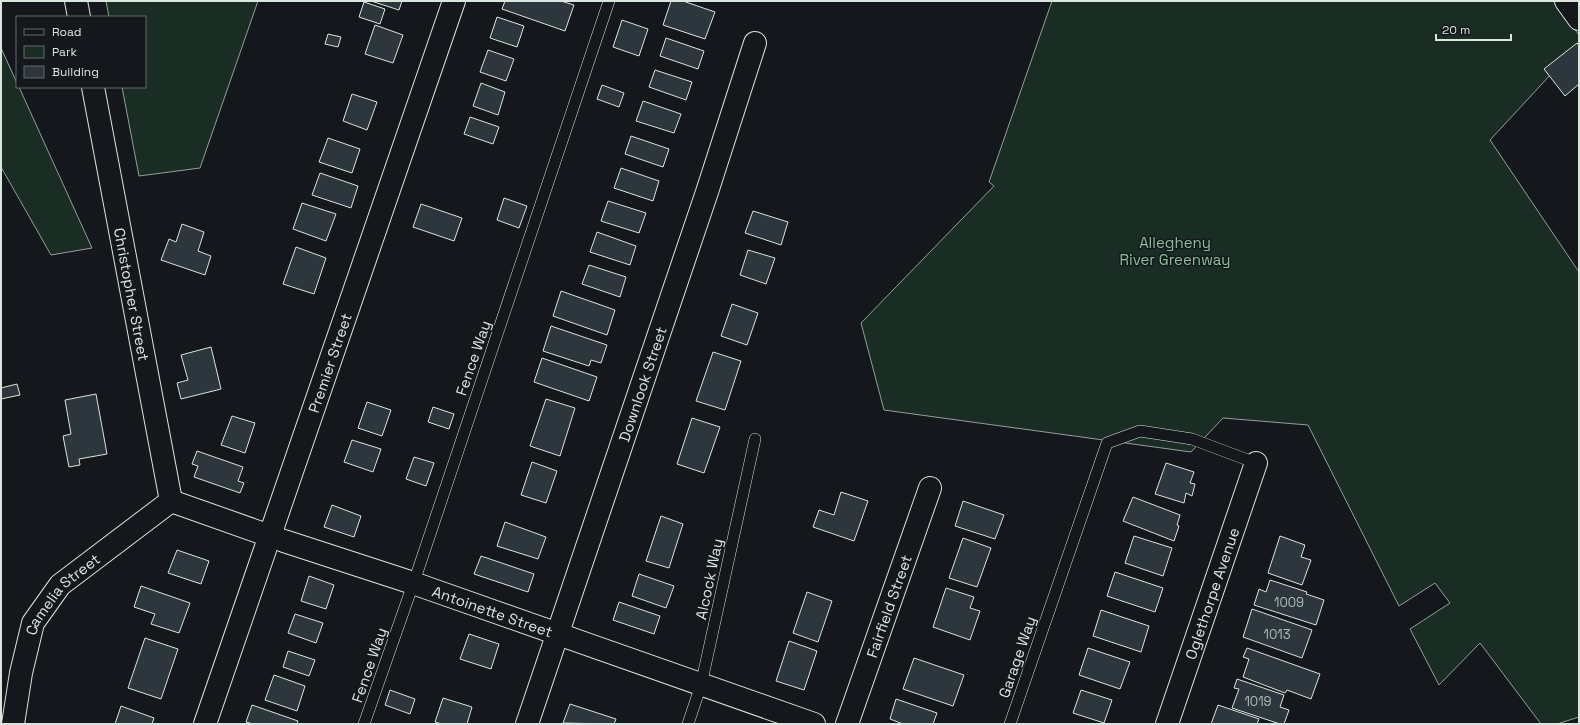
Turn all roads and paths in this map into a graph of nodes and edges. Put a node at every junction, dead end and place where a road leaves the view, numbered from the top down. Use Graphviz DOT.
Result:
graph roads {
  1 [pos="76,1"];
  2 [pos="454,1"];
  3 [pos="609,1"];
  4 [pos="1566,1"];
  5 [pos="79,16"];
  6 [pos="1579,19"];
  7 [pos="755,43"];
  8 [pos="93,88"];
  9 [pos="755,439"];
  10 [pos="1256,463"];
  11 [pos="930,488"];
  12 [pos="171,501"];
  13 [pos="270,536"];
  14 [pos="413,583"];
  15 [pos="558,634"];
  16 [pos="701,685"];
  17 [pos="13,724"];
  18 [pos="205,724"];
  19 [pos="364,724"];
  20 [pos="527,724"];
  21 [pos="688,724"];
  22 [pos="814,724"];
  23 [pos="848,724"];
  24 [pos="1010,724"];
  25 [pos="1167,724"];
  1 -- 5 [label="street"];
  2 -- 13 [label="street, Premier Street"];
  3 -- 14 [label="lane, Fence Way"];
  4 -- 6 [label="street"];
  7 -- 15 [label="street, Downlook Street"];
  8 -- 12 [label="street, Christopher Street"];
  9 -- 16 [label="lane, Alcock Way"];
  10 -- 24 [label="lane, Garage Way"];
  10 -- 25 [label="street, Oglethorpe Avenue"];
  11 -- 23 [label="street, Fairfield Street"];
  12 -- 13 [label="street, Antoinette Street"];
  12 -- 17 [label="street, Camelia Street"];
  13 -- 14 [label="street, Antoinette Street"];
  13 -- 18 [label="street, Premier Street"];
  14 -- 15 [label="street, Antoinette Street"];
  14 -- 19 [label="lane, Fence Way"];
  15 -- 16 [label="street, Antoinette Street"];
  15 -- 20 [label="street, Downlook Street"];
  16 -- 21 [label="lane, Alcock Way"];
  16 -- 22 [label="street, Antoinette Street"];
}
